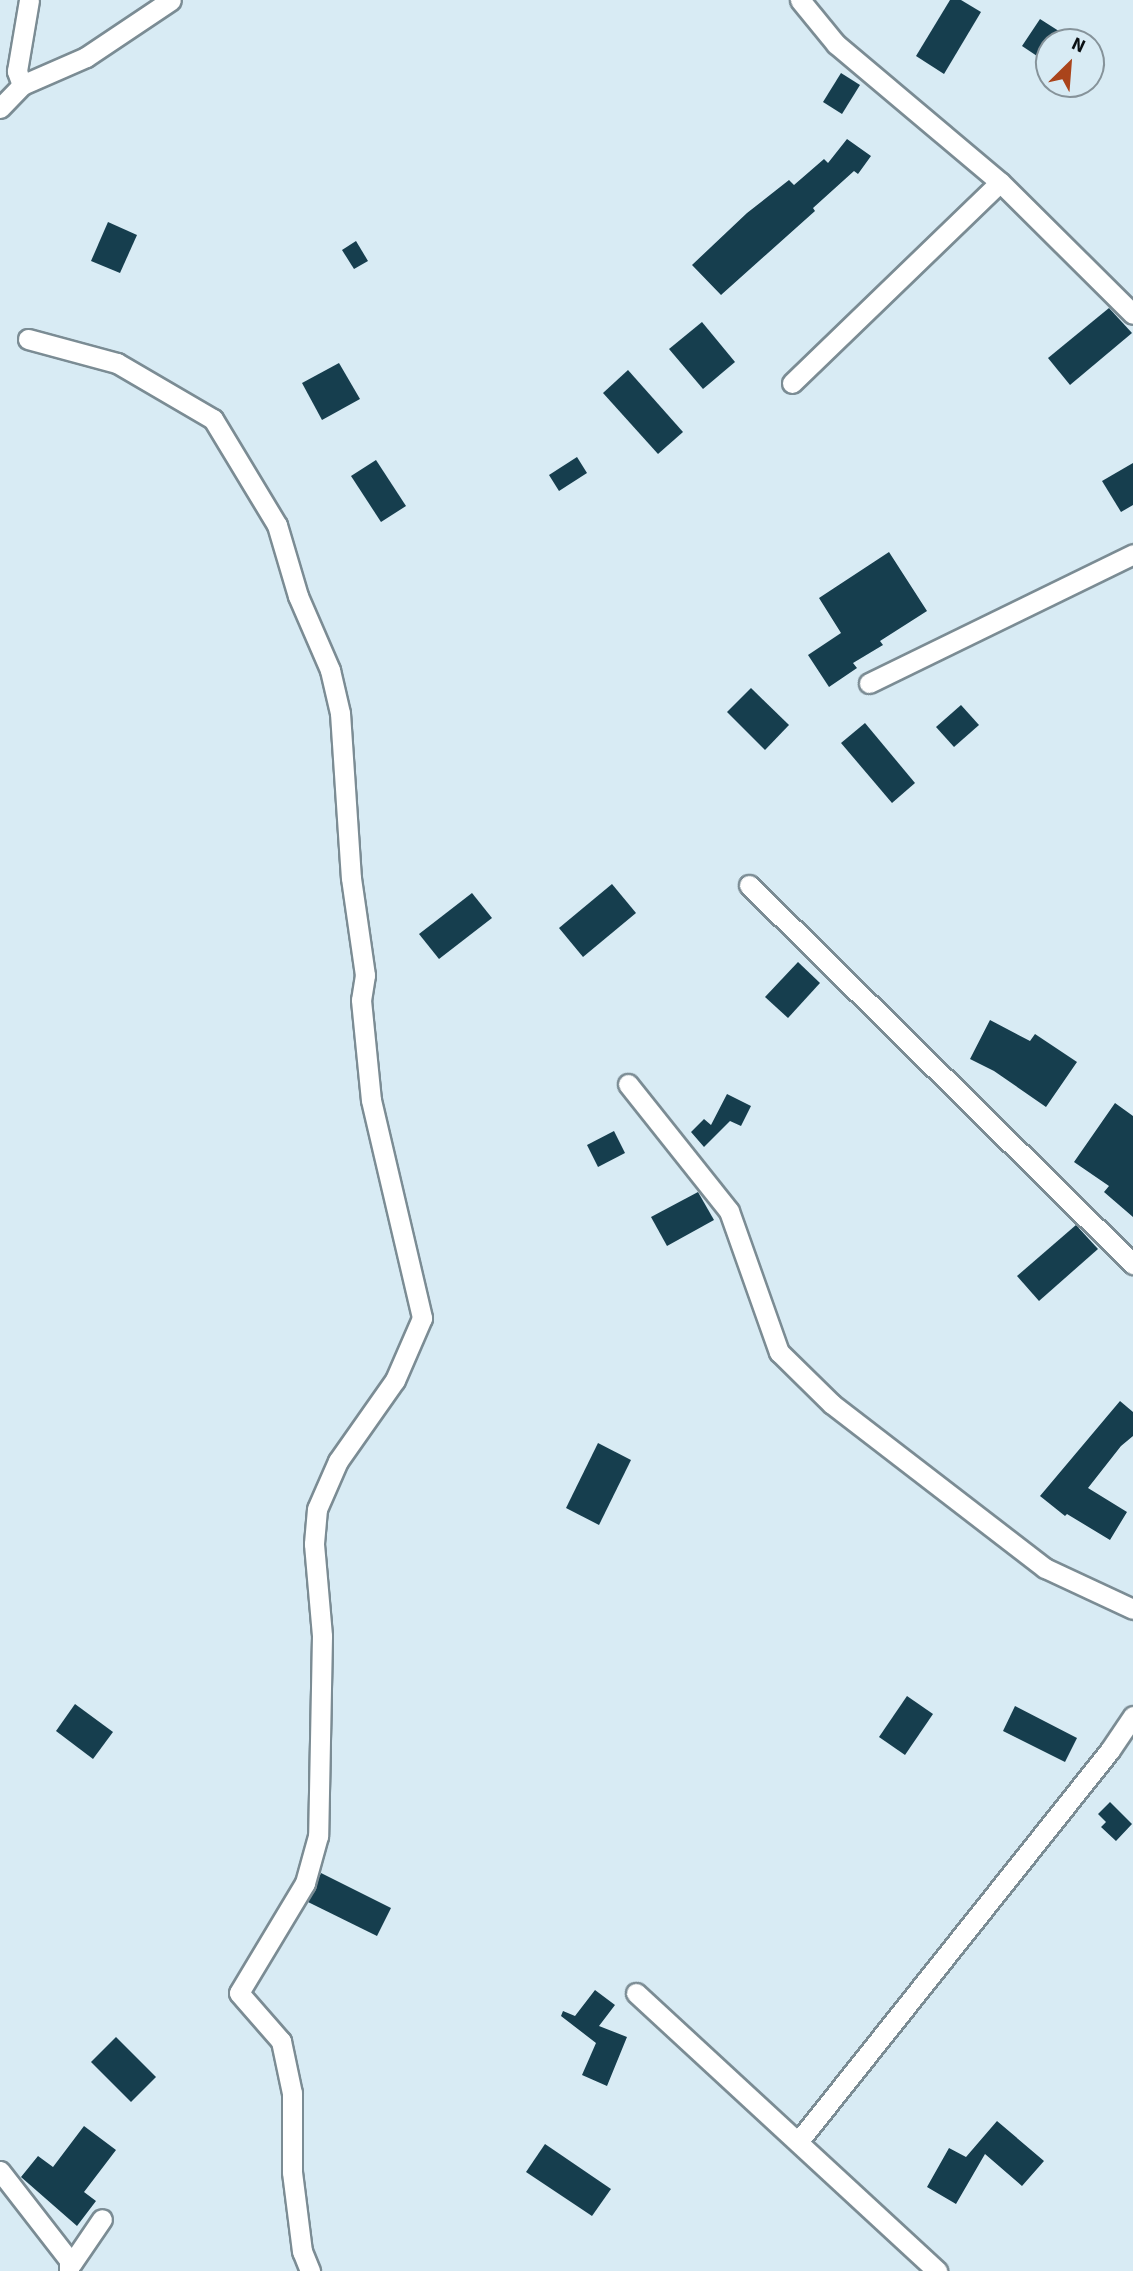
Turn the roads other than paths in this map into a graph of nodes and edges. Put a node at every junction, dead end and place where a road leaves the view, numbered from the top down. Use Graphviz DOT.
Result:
graph roads {
  1 [pos="29,0"];
  2 [pos="171,0"];
  3 [pos="800,0"];
  4 [pos="22,85"];
  5 [pos="0,108"];
  6 [pos="1000,182"];
  7 [pos="1133,314"];
  8 [pos="28,339"];
  9 [pos="792,383"];
  10 [pos="1133,554"];
  11 [pos="869,683"];
  12 [pos="749,885"];
  13 [pos="628,1084"];
  14 [pos="1133,1264"];
  15 [pos="1133,1609"];
  16 [pos="1133,1716"];
  17 [pos="636,1993"];
  18 [pos="798,2142"];
  19 [pos="0,2171"];
  20 [pos="102,2219"];
  21 [pos="69,2265"];
  22 [pos="310,2271"];
  23 [pos="937,2271"];
  1 -- 4 [label="street"];
  2 -- 4 [label="street"];
  3 -- 6 [label="street"];
  4 -- 5 [label="street"];
  6 -- 7 [label="street"];
  6 -- 9 [label="street"];
  8 -- 22 [label="street"];
  10 -- 11 [label="street"];
  12 -- 14 [label="street"];
  13 -- 15 [label="street"];
  16 -- 18 [label="street"];
  17 -- 18 [label="street"];
  18 -- 23 [label="street"];
  19 -- 21 [label="street"];
  20 -- 21 [label="street"];
}
